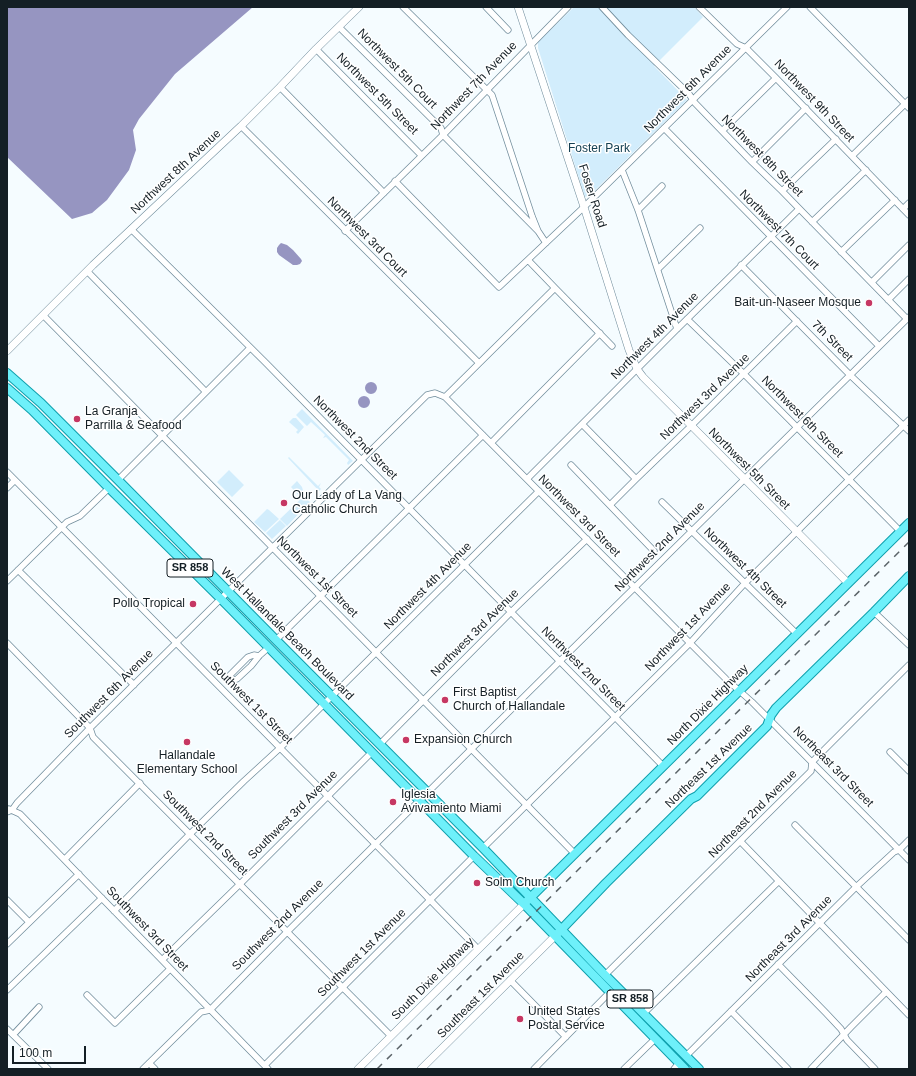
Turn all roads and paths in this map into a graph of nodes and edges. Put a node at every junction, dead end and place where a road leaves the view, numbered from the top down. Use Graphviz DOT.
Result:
graph roads {
  1 [pos="359,7"];
  2 [pos="403,7"];
  3 [pos="486,7"];
  4 [pos="518,7"];
  5 [pos="568,7"];
  6 [pos="602,7"];
  7 [pos="698,7"];
  8 [pos="787,7"];
  9 [pos="810,7"];
  10 [pos="339,26"];
  11 [pos="508,30"];
  12 [pos="530,45"];
  13 [pos="746,48"];
  14 [pos="316,49"];
  15 [pos="776,78"];
  16 [pos="280,88"];
  17 [pos="487,90"];
  18 [pos="693,100"];
  19 [pos="908,104"];
  20 [pos="806,108"];
  21 [pos="241,126"];
  22 [pos="664,128"];
  23 [pos="722,131"];
  24 [pos="443,135"];
  25 [pos="836,139"];
  26 [pos="421,155"];
  27 [pos="852,156"];
  28 [pos="752,162"];
  29 [pos="622,170"];
  30 [pos="866,170"];
  31 [pos="395,181"];
  32 [pos="662,186"];
  33 [pos="384,192"];
  34 [pos="782,192"];
  35 [pos="894,200"];
  36 [pos="909,203"];
  37 [pos="584,207"];
  38 [pos="799,209"];
  39 [pos="903,209"];
  40 [pos="638,210"];
  41 [pos="909,215"];
  42 [pos="812,222"];
  43 [pos="700,228"];
  44 [pos="131,229"];
  45 [pos="345,231"];
  46 [pos="538,231"];
  47 [pos="770,236"];
  48 [pos="546,243"];
  49 [pos="909,245"];
  50 [pos="841,252"];
  51 [pos="528,260"];
  52 [pos="741,265"];
  53 [pos="658,269"];
  54 [pos="87,272"];
  55 [pos="909,279"];
  56 [pos="872,282"];
  57 [pos="555,288"];
  58 [pos="888,300"];
  59 [pos="43,315"];
  60 [pos="908,318"];
  61 [pos="687,319"];
  62 [pos="797,321"];
  63 [pos="677,329"];
  64 [pos="600,333"];
  65 [pos="612,346"];
  66 [pos="879,346"];
  67 [pos="250,348"];
  68 [pos="7,351"];
  69 [pos="479,363"];
  70 [pos="637,369"];
  71 [pos="7,373"];
  72 [pos="744,374"];
  73 [pos="850,375"];
  74 [pos="7,388"];
  75 [pos="206,392"];
  76 [pos="445,397"];
  77 [pos="909,420"];
  78 [pos="582,424"];
  79 [pos="691,426"];
  80 [pos="904,426"];
  81 [pos="797,428"];
  82 [pos="909,431"];
  83 [pos="162,435"];
  84 [pos="483,435"];
  85 [pos="491,443"];
  86 [pos="361,460"];
  87 [pos="571,465"];
  88 [pos="7,472"];
  89 [pos="96,475"];
  90 [pos="527,479"];
  91 [pos="636,479"];
  92 [pos="15,480"];
  93 [pos="118,480"];
  94 [pos="744,480"];
  95 [pos="849,480"];
  96 [pos="7,488"];
  97 [pos="109,488"];
  98 [pos="539,491"];
  99 [pos="133,495"];
  100 [pos="662,502"];
  101 [pos="610,505"];
  102 [pos="409,508"];
  103 [pos="909,523"];
  104 [pos="61,527"];
  105 [pos="900,531"];
  106 [pos="691,532"];
  107 [pos="797,532"];
  108 [pos="587,539"];
  109 [pos="273,547"];
  110 [pos="654,551"];
  111 [pos="465,565"];
  112 [pos="18,570"];
  113 [pos="909,576"];
  114 [pos="7,581"];
  115 [pos="745,583"];
  116 [pos="848,583"];
  117 [pos="635,587"];
  118 [pos="228,592"];
  119 [pos="320,596"];
  120 [pos="221,599"];
  121 [pos="511,612"];
  122 [pos="874,612"];
  123 [pos="797,634"];
  124 [pos="276,640"];
  125 [pos="7,643"];
  126 [pos="176,643"];
  127 [pos="690,643"];
  128 [pos="909,645"];
  129 [pos="268,648"];
  130 [pos="376,652"];
  131 [pos="259,656"];
  132 [pos="560,661"];
  133 [pos="909,665"];
  134 [pos="134,685"];
  135 [pos="740,691"];
  136 [pos="332,696"];
  137 [pos="424,700"];
  138 [pos="324,704"];
  139 [pos="615,717"];
  140 [pos="769,720"];
  141 [pos="90,728"];
  142 [pos="380,744"];
  143 [pos="280,748"];
  144 [pos="472,749"];
  145 [pos="372,752"];
  146 [pos="890,752"];
  147 [pos="812,762"];
  148 [pos="663,766"];
  149 [pos="909,771"];
  150 [pos="140,783"];
  151 [pos="427,793"];
  152 [pos="327,796"];
  153 [pos="419,800"];
  154 [pos="527,804"];
  155 [pos="9,810"];
  156 [pos="795,825"];
  157 [pos="190,834"];
  158 [pos="909,840"];
  159 [pos="741,842"];
  160 [pos="376,844"];
  161 [pos="483,848"];
  162 [pos="899,850"];
  163 [pos="575,854"];
  164 [pos="474,856"];
  165 [pos="64,859"];
  166 [pos="909,860"];
  167 [pos="79,874"];
  168 [pos="779,881"];
  169 [pos="240,884"];
  170 [pos="856,888"];
  171 [pos="530,897"];
  172 [pos="102,898"];
  173 [pos="7,900"];
  174 [pos="431,900"];
  175 [pos="524,904"];
  176 [pos="114,911"];
  177 [pos="29,922"];
  178 [pos="820,924"];
  179 [pos="561,929"];
  180 [pos="286,932"];
  181 [pos="555,936"];
  182 [pos="909,940"];
  183 [pos="7,944"];
  184 [pos="478,949"];
  185 [pos="162,960"];
  186 [pos="778,964"];
  187 [pos="170,969"];
  188 [pos="606,975"];
  189 [pos="510,980"];
  190 [pos="343,988"];
  191 [pos="7,990"];
  192 [pos="610,992"];
  193 [pos="886,992"];
  194 [pos="87,994"];
  195 [pos="39,1007"];
  196 [pos="210,1010"];
  197 [pos="732,1011"];
  198 [pos="644,1013"];
  199 [pos="909,1015"];
  200 [pos="7,1029"];
  201 [pos="646,1030"];
  202 [pos="844,1034"];
  203 [pos="14,1035"];
  204 [pos="391,1036"];
  205 [pos="566,1037"];
  206 [pos="655,1039"];
  207 [pos="686,1056"];
  208 [pos="149,1063"];
  209 [pos="266,1067"];
  210 [pos="679,1067"];
  211 [pos="48,1069"];
  212 [pos="143,1069"];
  213 [pos="155,1069"];
  214 [pos="358,1069"];
  215 [pos="422,1069"];
  216 [pos="534,1069"];
  217 [pos="624,1069"];
  218 [pos="695,1069"];
  219 [pos="699,1069"];
  220 [pos="788,1069"];
  221 [pos="811,1069"];
  222 [pos="875,1069"];
  1 -- 10 [label="street, Northwest 8th Avenue"];
  2 -- 17 [label="street"];
  3 -- 11 [label="street"];
  4 -- 12 [label="street, Foster Road"];
  5 -- 12 [label="street, Northwest 7th Avenue"];
  6 -- 18 [label="street, Northwest 8th Street"];
  7 -- 13 [label="street, Northwest 9th Street"];
  8 -- 13 [label="street, Northwest 6th Avenue"];
  9 -- 19 [label="street"];
  10 -- 14 [label="street, Northwest 8th Avenue"];
  10 -- 24 [label="street, Northwest 5th Court"];
  12 -- 17 [label="street, Northwest 7th Avenue"];
  12 -- 37 [label="street, Foster Road"];
  13 -- 15 [label="street, Northwest 9th Street"];
  13 -- 18 [label="street, Northwest 6th Avenue"];
  14 -- 16 [label="street, Northwest 8th Avenue"];
  14 -- 26 [label="street, Northwest 5th Street"];
  15 -- 20 [label="street, Northwest 9th Street"];
  15 -- 23 [label="street"];
  16 -- 21 [label="street, Northwest 8th Avenue"];
  16 -- 33 [label="street"];
  17 -- 24 [label="street, Northwest 7th Avenue"];
  17 -- 46 [label="street"];
  18 -- 22 [label="street, Northwest 6th Avenue"];
  18 -- 23 [label="street, Northwest 8th Street"];
  19 -- 27 [label="street"];
  20 -- 25 [label="street, Northwest 9th Street"];
  20 -- 28 [label="street"];
  21 -- 44 [label="street, Northwest 8th Avenue"];
  21 -- 45 [label="street, Northwest 3rd Court"];
  22 -- 29 [label="street, Northwest 6th Avenue"];
  22 -- 47 [label="street, Northwest 7th Court"];
  23 -- 28 [label="street, Northwest 8th Street"];
  24 -- 26 [label="street, Northwest 7th Avenue"];
  24 -- 46 [label="street, Northwest 5th Court"];
  25 -- 27 [label="street, Northwest 9th Street"];
  25 -- 34 [label="street"];
  26 -- 31 [label="street, Northwest 7th Avenue"];
  27 -- 30 [label="street, Northwest 9th Street"];
  28 -- 34 [label="street, Northwest 8th Street"];
  29 -- 37 [label="street, Northwest 6th Avenue"];
  29 -- 40 [label="street"];
  30 -- 35 [label="street, Northwest 9th Street"];
  30 -- 42 [label="street"];
  31 -- 33 [label="street, Northwest 7th Avenue"];
  31 -- 51 [label="street, Northwest 6th Avenue"];
  32 -- 40 [label="street"];
  33 -- 45 [label="street, Northwest 7th Avenue"];
  34 -- 38 [label="street, Northwest 8th Street"];
  35 -- 39 [label="street, Northwest 9th Street"];
  35 -- 50 [label="street"];
  36 -- 39 [label="street"];
  37 -- 48 [label="street, Northwest 6th Avenue"];
  37 -- 70 [label="street, Foster Road"];
  38 -- 42 [label="street, Northwest 8th Street"];
  38 -- 47 [label="street, Northwest 4th Avenue"];
  39 -- 41 [label="street, Northwest 9th Street"];
  40 -- 53 [label="street"];
  42 -- 50 [label="street, Northwest 8th Street"];
  43 -- 53 [label="street"];
  44 -- 54 [label="street, Northwest 8th Avenue"];
  44 -- 67 [label="street, Northwest 2nd Street"];
  45 -- 69 [label="street, Northwest 3rd Court"];
  46 -- 48 [label="street"];
  47 -- 52 [label="street, Northwest 4th Avenue"];
  47 -- 66 [label="street, Northwest 7th Court"];
  48 -- 51 [label="street, Northwest 6th Avenue"];
  49 -- 56 [label="street"];
  50 -- 56 [label="street, Northwest 8th Street"];
  51 -- 57 [label="street"];
  52 -- 61 [label="street, Northwest 4th Avenue"];
  52 -- 62 [label="street, 7th Street"];
  53 -- 63 [label="street"];
  54 -- 59 [label="street, Northwest 8th Avenue"];
  54 -- 75 [label="street"];
  55 -- 58 [label="street"];
  56 -- 58 [label="street, Northwest 8th Street"];
  57 -- 64 [label="street"];
  57 -- 69 [label="street"];
  58 -- 60 [label="street, Northwest 8th Street"];
  59 -- 68 [label="street, Northwest 8th Avenue"];
  59 -- 83 [label="street, Northwest 1st Street"];
  60 -- 66 [label="street, Northwest 2nd Avenue"];
  61 -- 63 [label="street, Northwest 4th Avenue"];
  61 -- 72 [label="street, Northwest 6th Street"];
  62 -- 72 [label="street, Northwest 3rd Avenue"];
  62 -- 73 [label="street, 7th Street"];
  63 -- 70 [label="street, Northwest 4th Avenue"];
  64 -- 65 [label="street"];
  64 -- 85 [label="street"];
  66 -- 73 [label="street, Northwest 2nd Avenue"];
  67 -- 75 [label="street"];
  67 -- 86 [label="street, Northwest 2nd Street"];
  69 -- 76 [label="street"];
  70 -- 78 [label="street, Northwest 4th Avenue"];
  70 -- 79 [label="street, Northwest 5th Street"];
  71 -- 93 [label="main road, West Hallandale Beach Boulevard / SR 858"];
  72 -- 79 [label="street, Northwest 3rd Avenue"];
  72 -- 81 [label="street, Northwest 6th Street"];
  73 -- 80 [label="street, 7th Street"];
  73 -- 81 [label="street, Northwest 2nd Avenue"];
  74 -- 89 [label="main road, West Hallandale Beach Boulevard / SR 858"];
  75 -- 83 [label="street"];
  76 -- 84 [label="street, Northwest 3rd Street"];
  76 -- 86 [label="street, Northwest 3rd Street"];
  77 -- 80 [label="street, Northwest 1st Avenue"];
  78 -- 90 [label="street, Northwest 4th Avenue"];
  78 -- 91 [label="street"];
  79 -- 91 [label="street, Northwest 3rd Avenue"];
  79 -- 94 [label="street, Northwest 5th Street"];
  80 -- 82 [label="street, 7th Street"];
  80 -- 95 [label="street, Northwest 1st Avenue"];
  81 -- 94 [label="street, Northwest 2nd Avenue"];
  81 -- 95 [label="street, Northwest 6th Street"];
  83 -- 93 [label="street"];
  83 -- 109 [label="street, Northwest 1st Street"];
  84 -- 85 [label="street, Northwest 3rd Street"];
  84 -- 102 [label="street"];
  85 -- 90 [label="street, Northwest 3rd Street"];
  86 -- 102 [label="street, Northwest 2nd Street"];
  86 -- 109 [label="street"];
  87 -- 101 [label="street"];
  88 -- 92 [label="street, Southwest 1st Street"];
  89 -- 93 [label="main road"];
  89 -- 97 [label="main road, West Hallandale Beach Boulevard / SR 858"];
  90 -- 98 [label="street, Northwest 3rd Street"];
  91 -- 101 [label="street, Northwest 3rd Avenue"];
  92 -- 96 [label="street"];
  92 -- 104 [label="street, Southwest 1st Street"];
  93 -- 99 [label="main road, West Hallandale Beach Boulevard / SR 858"];
  94 -- 106 [label="street, Northwest 2nd Avenue"];
  94 -- 107 [label="street, Northwest 5th Street"];
  95 -- 105 [label="street, Northwest 6th Street"];
  95 -- 107 [label="street, Northwest 1st Avenue"];
  97 -- 99 [label="main road"];
  97 -- 104 [label="street"];
  97 -- 120 [label="main road, West Hallandale Beach Boulevard / SR 858"];
  98 -- 108 [label="street, Northwest 3rd Street"];
  98 -- 111 [label="street, Northwest 4th Avenue"];
  99 -- 118 [label="main road, West Hallandale Beach Boulevard / SR 858"];
  100 -- 106 [label="street, Northwest 4th Street"];
  101 -- 110 [label="street"];
  102 -- 111 [label="street, Northwest 2nd Street"];
  102 -- 119 [label="street"];
  103 -- 105 [label="main road, North Dixie Highway"];
  104 -- 112 [label="street"];
  104 -- 126 [label="street, Southwest 1st Street"];
  105 -- 116 [label="main road, North Dixie Highway"];
  106 -- 115 [label="street, Northwest 4th Street"];
  106 -- 117 [label="street, Northwest 2nd Avenue"];
  107 -- 115 [label="street, Northwest 1st Avenue"];
  107 -- 116 [label="street, Northwest 5th Street"];
  108 -- 117 [label="street, Northwest 3rd Street"];
  108 -- 121 [label="street, Northwest 3rd Avenue"];
  109 -- 118 [label="street"];
  109 -- 119 [label="street, Northwest 1st Street"];
  111 -- 121 [label="street, Northwest 2nd Street"];
  111 -- 130 [label="street, Northwest 4th Avenue"];
  112 -- 114 [label="street"];
  112 -- 134 [label="street"];
  113 -- 122 [label="main road, Northeast 1st Avenue"];
  115 -- 123 [label="street, Northwest 4th Street"];
  115 -- 127 [label="street, Northwest 1st Avenue"];
  116 -- 123 [label="main road, North Dixie Highway"];
  117 -- 127 [label="street, Northwest 3rd Street"];
  117 -- 132 [label="street, Northwest 2nd Avenue"];
  118 -- 120 [label="street, Southwest 6th Avenue"];
  118 -- 124 [label="main road, West Hallandale Beach Boulevard / SR 858"];
  119 -- 124 [label="street"];
  119 -- 130 [label="street, Northwest 1st Street"];
  120 -- 126 [label="street, Southwest 6th Avenue"];
  120 -- 129 [label="main road, West Hallandale Beach Boulevard / SR 858"];
  121 -- 132 [label="street, Northwest 2nd Street"];
  121 -- 137 [label="street, Northwest 3rd Avenue"];
  122 -- 128 [label="street"];
  122 -- 140 [label="main road, Northeast 1st Avenue"];
  123 -- 135 [label="main road, North Dixie Highway"];
  124 -- 136 [label="main road, West Hallandale Beach Boulevard / SR 858"];
  125 -- 141 [label="street, Southwest 2nd Street"];
  126 -- 134 [label="street, Southwest 6th Avenue"];
  126 -- 143 [label="street, Southwest 1st Street"];
  127 -- 135 [label="street, Northwest 3rd Street"];
  127 -- 139 [label="street, Northwest 1st Avenue"];
  129 -- 131 [label="street"];
  129 -- 138 [label="main road, West Hallandale Beach Boulevard / SR 858"];
  130 -- 136 [label="street, Northwest 4th Avenue"];
  130 -- 137 [label="street, Northwest 1st Street"];
  131 -- 131 [label="street"];
  132 -- 139 [label="street, Northwest 2nd Street"];
  132 -- 144 [label="street, Northwest 2nd Avenue"];
  133 -- 147 [label="street, Northeast 2nd Avenue"];
  134 -- 141 [label="street, Southwest 6th Avenue"];
  135 -- 140 [label="street, Northeast 3rd Street"];
  135 -- 148 [label="main road, North Dixie Highway"];
  136 -- 138 [label="street, Northwest 4th Avenue"];
  136 -- 142 [label="main road, West Hallandale Beach Boulevard / SR 858"];
  137 -- 142 [label="street, Northwest 3rd Avenue"];
  137 -- 144 [label="street, Northwest 1st Street"];
  138 -- 143 [label="street, Northwest 4th Avenue"];
  138 -- 145 [label="main road, West Hallandale Beach Boulevard / SR 858"];
  139 -- 148 [label="street, Northwest 2nd Street"];
  139 -- 154 [label="street, Northwest 1st Avenue"];
  140 -- 147 [label="street, Northeast 3rd Street"];
  140 -- 179 [label="main road, Northeast 1st Avenue"];
  141 -- 150 [label="street, Southwest 2nd Street"];
  141 -- 155 [label="street, Southwest 6th Avenue"];
  142 -- 151 [label="main road, West Hallandale Beach Boulevard / SR 858"];
  143 -- 152 [label="street, Southwest 1st Street"];
  143 -- 157 [label="street, Northwest 4th Avenue"];
  144 -- 151 [label="street, Northwest 2nd Avenue"];
  144 -- 154 [label="street, Northwest 1st Street"];
  145 -- 152 [label="street, Southwest 3rd Avenue"];
  145 -- 153 [label="main road, West Hallandale Beach Boulevard / SR 858"];
  146 -- 149 [label="street"];
  147 -- 159 [label="street, Northeast 2nd Avenue"];
  147 -- 162 [label="street, Northeast 3rd Street"];
  148 -- 163 [label="main road, North Dixie Highway"];
  150 -- 157 [label="street, Southwest 2nd Street"];
  150 -- 165 [label="street"];
  151 -- 153 [label="street, Southwest 2nd Avenue"];
  151 -- 161 [label="main road, West Hallandale Beach Boulevard / SR 858"];
  152 -- 160 [label="street, Southwest 1st Street"];
  152 -- 169 [label="street, Southwest 3rd Avenue"];
  153 -- 160 [label="street, Southwest 2nd Avenue"];
  153 -- 164 [label="main road, West Hallandale Beach Boulevard / SR 858"];
  154 -- 161 [label="street, Northwest 1st Avenue"];
  154 -- 163 [label="street, Northwest 1st Street"];
  155 -- 165 [label="street, Southwest 3rd Street"];
  156 -- 170 [label="street"];
  157 -- 169 [label="street, Southwest 2nd Street"];
  157 -- 176 [label="street, Northwest 4th Avenue"];
  158 -- 162 [label="street, Northeast 3rd Avenue"];
  159 -- 168 [label="street"];
  159 -- 188 [label="street, Northeast 2nd Avenue"];
  160 -- 174 [label="street, Southwest 1st Street"];
  160 -- 180 [label="street, Southwest 2nd Avenue"];
  161 -- 171 [label="main road, West Hallandale Beach Boulevard / SR 858"];
  162 -- 166 [label="street, Northeast 3rd Street"];
  162 -- 170 [label="street, Northeast 3rd Avenue"];
  163 -- 171 [label="main road, North Dixie Highway"];
  164 -- 174 [label="street, Southwest 1st Avenue"];
  164 -- 175 [label="main road, West Hallandale Beach Boulevard / SR 858"];
  165 -- 167 [label="street, Southwest 3rd Street"];
  167 -- 172 [label="street, Southwest 3rd Street"];
  167 -- 177 [label="street"];
  168 -- 178 [label="street"];
  168 -- 198 [label="street"];
  169 -- 180 [label="street, Southwest 2nd Street"];
  169 -- 185 [label="street, Southwest 3rd Avenue"];
  170 -- 178 [label="street, Northeast 3rd Avenue"];
  170 -- 182 [label="street"];
  171 -- 175 [label="main road, North Dixie Highway"];
  171 -- 179 [label="main road, SR 858"];
  172 -- 176 [label="street, Southwest 3rd Street"];
  172 -- 191 [label="street"];
  173 -- 177 [label="street"];
  174 -- 184 [label="street, Southwest 1st Street"];
  174 -- 190 [label="street, Southwest 1st Avenue"];
  175 -- 181 [label="main road, SR 858"];
  175 -- 184 [label="street, South Dixie Highway"];
  176 -- 185 [label="street, Southwest 3rd Street"];
  177 -- 183 [label="street"];
  178 -- 186 [label="street, Northeast 3rd Avenue"];
  178 -- 193 [label="street"];
  179 -- 181 [label="main road, Northeast 1st Avenue"];
  179 -- 188 [label="main road, SR 858"];
  180 -- 190 [label="street, Southwest 2nd Street"];
  180 -- 196 [label="street, Southwest 2nd Avenue"];
  181 -- 189 [label="street, Southeast 1st Avenue"];
  181 -- 192 [label="main road, SR 858"];
  184 -- 204 [label="street, South Dixie Highway"];
  185 -- 187 [label="street, Southwest 3rd Street"];
  186 -- 197 [label="street, Northeast 3rd Avenue"];
  186 -- 202 [label="street"];
  187 -- 194 [label="street"];
  187 -- 196 [label="street, Southwest 3rd Street"];
  188 -- 198 [label="main road, SR 858"];
  189 -- 205 [label="street"];
  189 -- 215 [label="street, Southeast 1st Avenue"];
  190 -- 204 [label="street, Southwest 2nd Street"];
  190 -- 209 [label="street, Southwest 1st Avenue"];
  192 -- 198 [label="main road"];
  192 -- 201 [label="main road, SR 858"];
  192 -- 205 [label="street"];
  193 -- 199 [label="street"];
  193 -- 202 [label="street"];
  195 -- 203 [label="street"];
  196 -- 208 [label="street, Southwest 2nd Avenue"];
  196 -- 209 [label="street, Southwest 3rd Street"];
  197 -- 207 [label="street, Northeast 3rd Avenue"];
  197 -- 220 [label="street"];
  198 -- 207 [label="main road, SR 858"];
  200 -- 203 [label="street"];
  201 -- 206 [label="main road, SR 858"];
  201 -- 207 [label="main road"];
  202 -- 221 [label="street"];
  202 -- 222 [label="street"];
  203 -- 211 [label="street"];
  204 -- 214 [label="street, South Dixie Highway"];
  205 -- 216 [label="street"];
  206 -- 210 [label="main road, SR 858"];
  206 -- 217 [label="street"];
  207 -- 219 [label="main road, SR 858"];
  208 -- 212 [label="street, Southwest 2nd Avenue"];
  208 -- 213 [label="street"];
  210 -- 218 [label="main road"];
}
